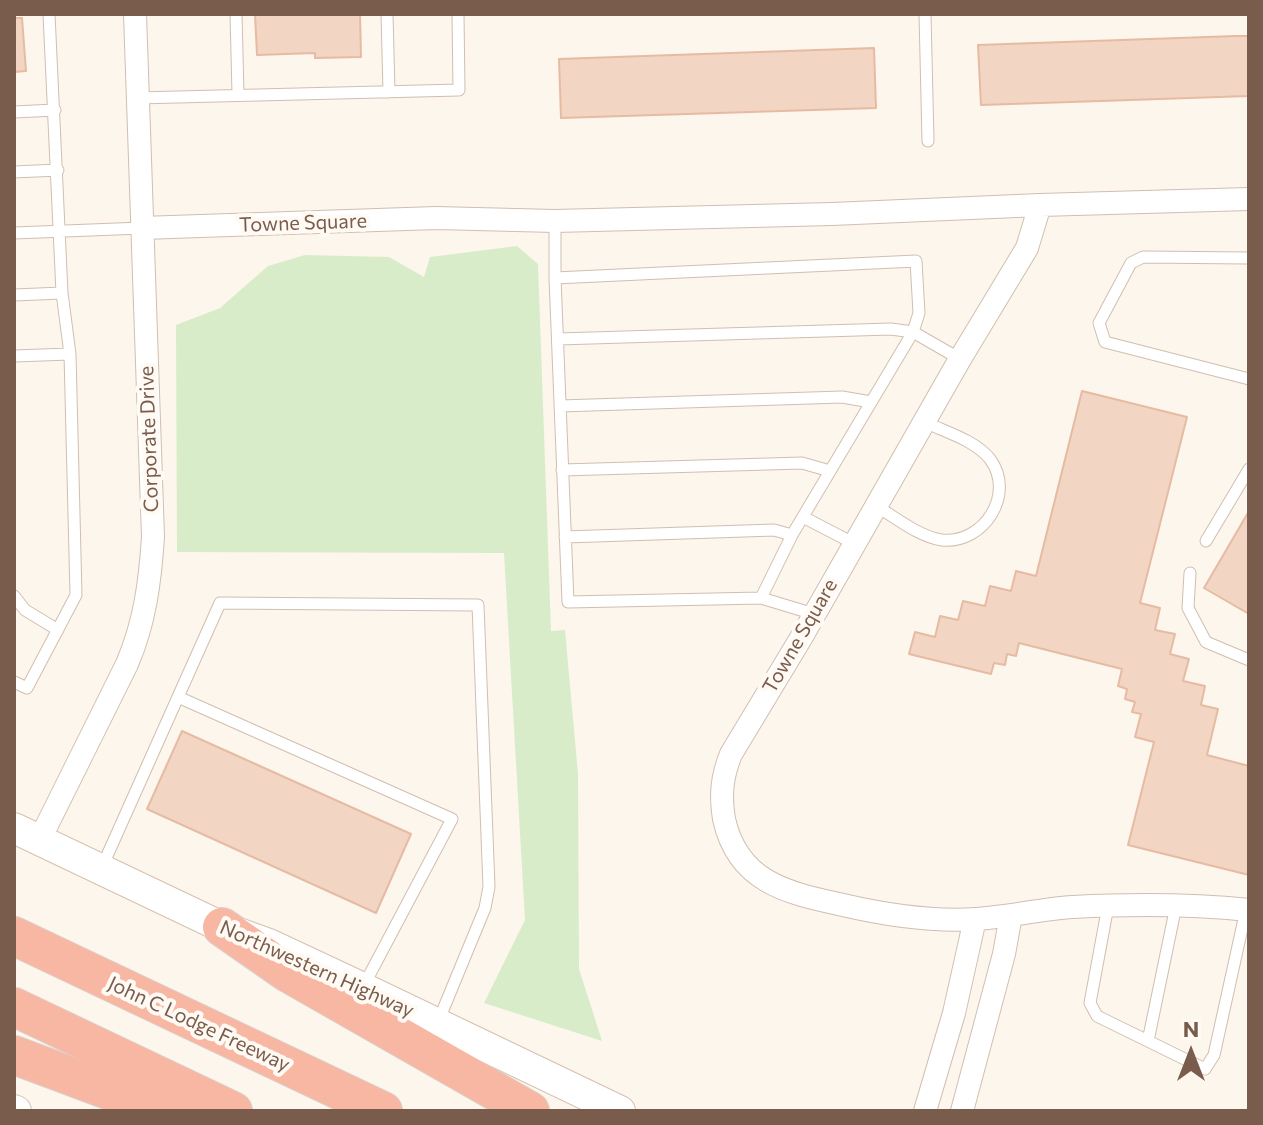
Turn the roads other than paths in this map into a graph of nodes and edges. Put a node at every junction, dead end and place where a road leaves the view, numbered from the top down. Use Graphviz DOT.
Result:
graph roads {
  1 [pos="49,14"];
  2 [pos="135,14"];
  3 [pos="236,14"];
  4 [pos="387,14"];
  5 [pos="458,14"];
  6 [pos="925,14"];
  7 [pos="389,92"];
  8 [pos="238,94"];
  9 [pos="137,98"];
  10 [pos="55,110"];
  11 [pos="14,112"];
  12 [pos="928,141"];
  13 [pos="58,170"];
  14 [pos="14,172"];
  15 [pos="1249,199"];
  16 [pos="1040,205"];
  17 [pos="555,221"];
  18 [pos="142,228"];
  19 [pos="61,232"];
  20 [pos="14,233"];
  21 [pos="1249,258"];
  22 [pos="555,278"];
  23 [pos="62,293"];
  24 [pos="14,295"];
  25 [pos="913,332"];
  26 [pos="558,339"];
  27 [pos="70,354"];
  28 [pos="14,356"];
  29 [pos="960,359"];
  30 [pos="1249,379"];
  31 [pos="871,402"];
  32 [pos="560,406"];
  33 [pos="925,422"];
  34 [pos="1249,469"];
  35 [pos="562,470"];
  36 [pos="830,471"];
  37 [pos="876,506"];
  38 [pos="803,517"];
  39 [pos="792,535"];
  40 [pos="565,537"];
  41 [pos="1206,541"];
  42 [pos="853,543"];
  43 [pos="1190,573"];
  44 [pos="14,596"];
  45 [pos="761,598"];
  46 [pos="814,614"];
  47 [pos="58,630"];
  48 [pos="1249,660"];
  49 [pos="14,682"];
  50 [pos="178,697"];
  51 [pos="27,834"];
  52 [pos="100,869"];
  53 [pos="1108,906"];
  54 [pos="1176,906"];
  55 [pos="1248,910"];
  56 [pos="1011,915"];
  57 [pos="975,919"];
  58 [pos="222,927"];
  59 [pos="14,936"];
  60 [pos="363,988"];
  61 [pos="14,1007"];
  62 [pos="437,1023"];
  63 [pos="1148,1041"];
  64 [pos="14,1055"];
  65 [pos="164,1111"];
  66 [pos="233,1111"];
  67 [pos="383,1111"];
  68 [pos="530,1111"];
  69 [pos="620,1111"];
  70 [pos="925,1111"];
  71 [pos="962,1111"];
  1 -- 10 [label="lane"];
  2 -- 9 [label="street, Corporate Drive"];
  3 -- 8 [label="lane"];
  4 -- 7 [label="lane"];
  5 -- 7 [label="lane"];
  6 -- 12 [label="lane"];
  7 -- 8 [label="lane"];
  8 -- 9 [label="lane"];
  9 -- 18 [label="street, Corporate Drive"];
  10 -- 11 [label="lane"];
  10 -- 13 [label="lane"];
  13 -- 14 [label="lane"];
  13 -- 19 [label="lane"];
  15 -- 16 [label="street, Towne Square"];
  16 -- 17 [label="street, Towne Square"];
  16 -- 29 [label="street, Towne Square"];
  17 -- 18 [label="street, Towne Square"];
  17 -- 22 [label="lane"];
  18 -- 19 [label="lane"];
  18 -- 51 [label="street, Corporate Drive"];
  19 -- 20 [label="lane"];
  19 -- 23 [label="lane"];
  21 -- 30 [label="lane"];
  22 -- 25 [label="lane"];
  22 -- 26 [label="lane"];
  23 -- 24 [label="lane"];
  23 -- 27 [label="lane"];
  25 -- 26 [label="lane"];
  25 -- 29 [label="lane"];
  25 -- 31 [label="lane"];
  26 -- 32 [label="lane"];
  27 -- 28 [label="lane"];
  27 -- 47 [label="lane"];
  29 -- 33 [label="street, Towne Square"];
  31 -- 32 [label="lane"];
  31 -- 36 [label="lane"];
  32 -- 35 [label="lane"];
  33 -- 37 [label="street, Towne Square"];
  33 -- 37 [label="lane"];
  34 -- 41 [label="lane"];
  35 -- 36 [label="lane"];
  35 -- 40 [label="lane"];
  36 -- 38 [label="lane"];
  37 -- 42 [label="street, Towne Square"];
  38 -- 39 [label="lane"];
  38 -- 42 [label="lane"];
  39 -- 40 [label="lane"];
  39 -- 45 [label="lane"];
  40 -- 45 [label="lane"];
  42 -- 46 [label="street, Towne Square"];
  43 -- 48 [label="lane"];
  44 -- 47 [label="lane"];
  45 -- 46 [label="lane"];
  46 -- 57 [label="street, Towne Square"];
  47 -- 49 [label="lane"];
  50 -- 52 [label="lane"];
  50 -- 60 [label="lane"];
  50 -- 62 [label="lane"];
  51 -- 52 [label="main road, Northwestern Highway"];
  52 -- 58 [label="main road, Northwestern Highway"];
  53 -- 54 [label="street, Towne Square"];
  53 -- 56 [label="street, Towne Square"];
  53 -- 63 [label="lane"];
  54 -- 55 [label="street, Towne Square"];
  54 -- 63 [label="lane"];
  55 -- 63 [label="lane"];
  56 -- 57 [label="street, Towne Square"];
  56 -- 71 [label="street"];
  57 -- 70 [label="street"];
  58 -- 60 [label="main road, Northwestern Highway"];
  58 -- 68 [label="highway"];
  59 -- 67 [label="highway, John C Lodge Freeway"];
  60 -- 62 [label="main road, Northwestern Highway"];
  61 -- 66 [label="highway"];
  62 -- 69 [label="main road, Northwestern Highway"];
  64 -- 65 [label="highway"];
}
